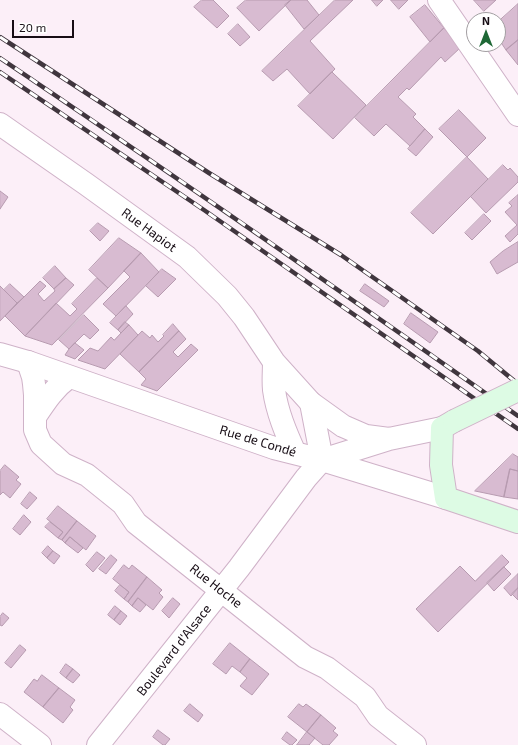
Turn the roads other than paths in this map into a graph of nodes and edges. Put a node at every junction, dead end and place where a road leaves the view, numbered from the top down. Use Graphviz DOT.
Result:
graph roads {
  1 [pos="439,0"];
  2 [pos="518,115"];
  3 [pos="0,124"];
  4 [pos="0,354"];
  5 [pos="28,362"];
  6 [pos="274,362"];
  7 [pos="69,377"];
  8 [pos="518,390"];
  9 [pos="311,402"];
  10 [pos="35,417"];
  11 [pos="448,424"];
  12 [pos="389,439"];
  13 [pos="295,453"];
  14 [pos="322,460"];
  15 [pos="446,498"];
  16 [pos="518,522"];
  17 [pos="221,590"];
  18 [pos="0,714"];
  19 [pos="40,745"];
  20 [pos="98,745"];
  21 [pos="415,745"];
  1 -- 2 [label="street"];
  3 -- 6 [label="street, Rue Hapiot"];
  4 -- 5 [label="street, Rue de Condé"];
  5 -- 7 [label="street, Rue de Condé"];
  5 -- 10 [label="street, Rue Hoche"];
  6 -- 9 [label="street, Rue Hapiot"];
  6 -- 13 [label="street"];
  7 -- 10 [label="street"];
  7 -- 13 [label="street, Rue de Condé"];
  8 -- 11 [label="main road, bridge"];
  9 -- 12 [label="street, Rue Hapiot"];
  9 -- 14 [label="street"];
  10 -- 17 [label="street, Rue Hoche"];
  11 -- 12 [label="street"];
  11 -- 15 [label="main road"];
  12 -- 14 [label="street"];
  13 -- 14 [label="street, Rue de Condé"];
  14 -- 15 [label="street, Rue de Condé"];
  14 -- 17 [label="street, Boulevard d'Alsace"];
  15 -- 16 [label="main road, Rue de Condé"];
  17 -- 20 [label="street, Boulevard d'Alsace"];
  17 -- 21 [label="street, Rue Hoche"];
  18 -- 19 [label="street"];
}
